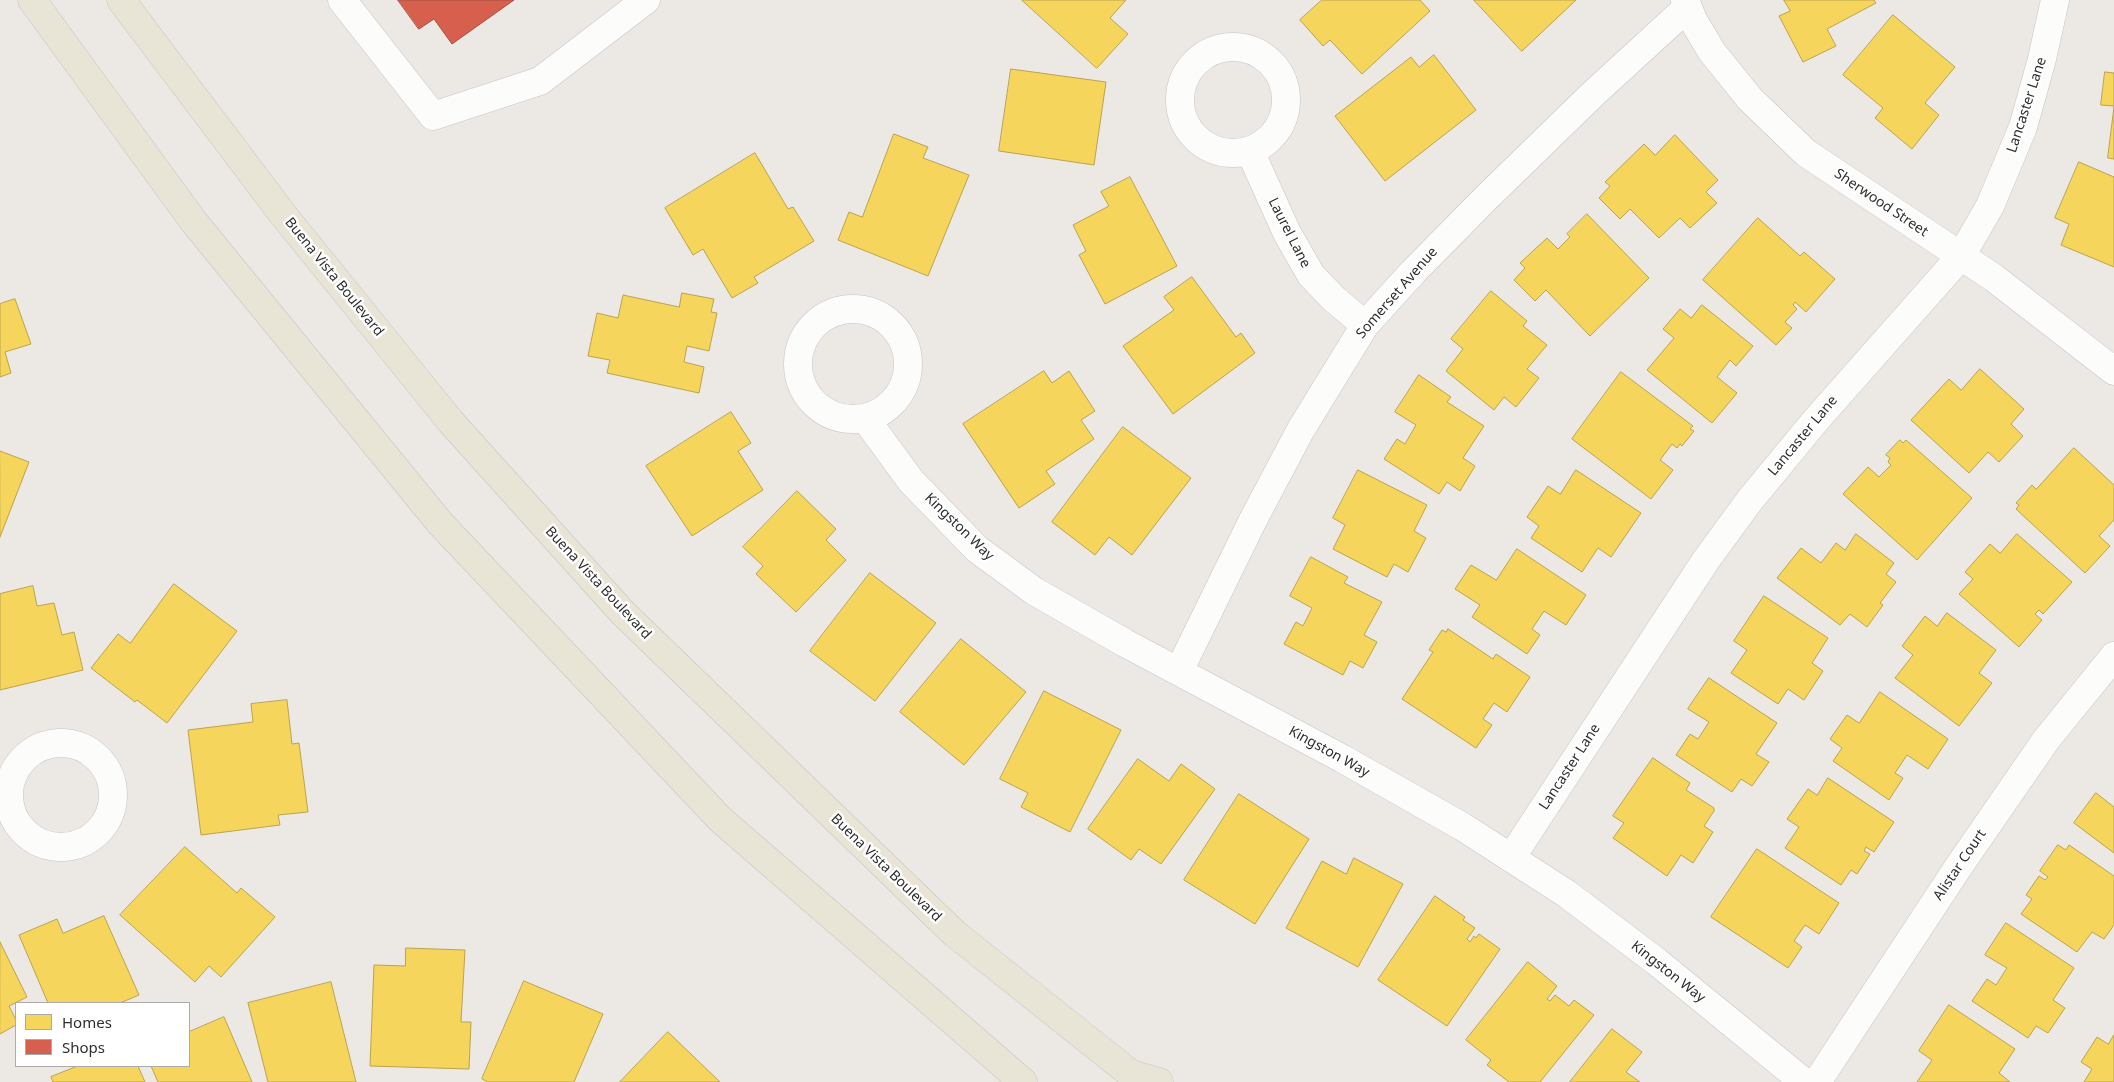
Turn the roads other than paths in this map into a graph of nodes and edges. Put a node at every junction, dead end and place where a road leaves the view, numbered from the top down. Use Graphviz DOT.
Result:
graph roads {
  1 [pos="32,0"];
  2 [pos="121,0"];
  3 [pos="342,0"];
  4 [pos="646,0"];
  5 [pos="2054,0"];
  6 [pos="1686,4"];
  7 [pos="1250,151"];
  8 [pos="1961,256"];
  9 [pos="1365,325"];
  10 [pos="2114,371"];
  11 [pos="865,418"];
  12 [pos="2114,656"];
  13 [pos="1179,671"];
  14 [pos="1511,858"];
  15 [pos="1023,1082"];
  16 [pos="1159,1082"];
  17 [pos="1804,1082"];
  18 [pos="1817,1082"];
  1 -- 15 [label="main road"];
  2 -- 16 [label="main road, Buena Vista Boulevard"];
  3 -- 4 [label="street"];
  5 -- 8 [label="street, Lancaster Lane"];
  6 -- 8 [label="street, Sherwood Street"];
  6 -- 9 [label="street, Somerset Avenue"];
  7 -- 9 [label="street, Laurel Lane"];
  8 -- 10 [label="street, Sherwood Street"];
  8 -- 14 [label="street, Lancaster Lane"];
  9 -- 13 [label="street, Somerset Avenue"];
  11 -- 11 [label="street"];
  11 -- 13 [label="street, Kingston Way"];
  12 -- 18 [label="street, Alistar Court"];
  13 -- 14 [label="street, Kingston Way"];
  14 -- 17 [label="street, Kingston Way"];
}
